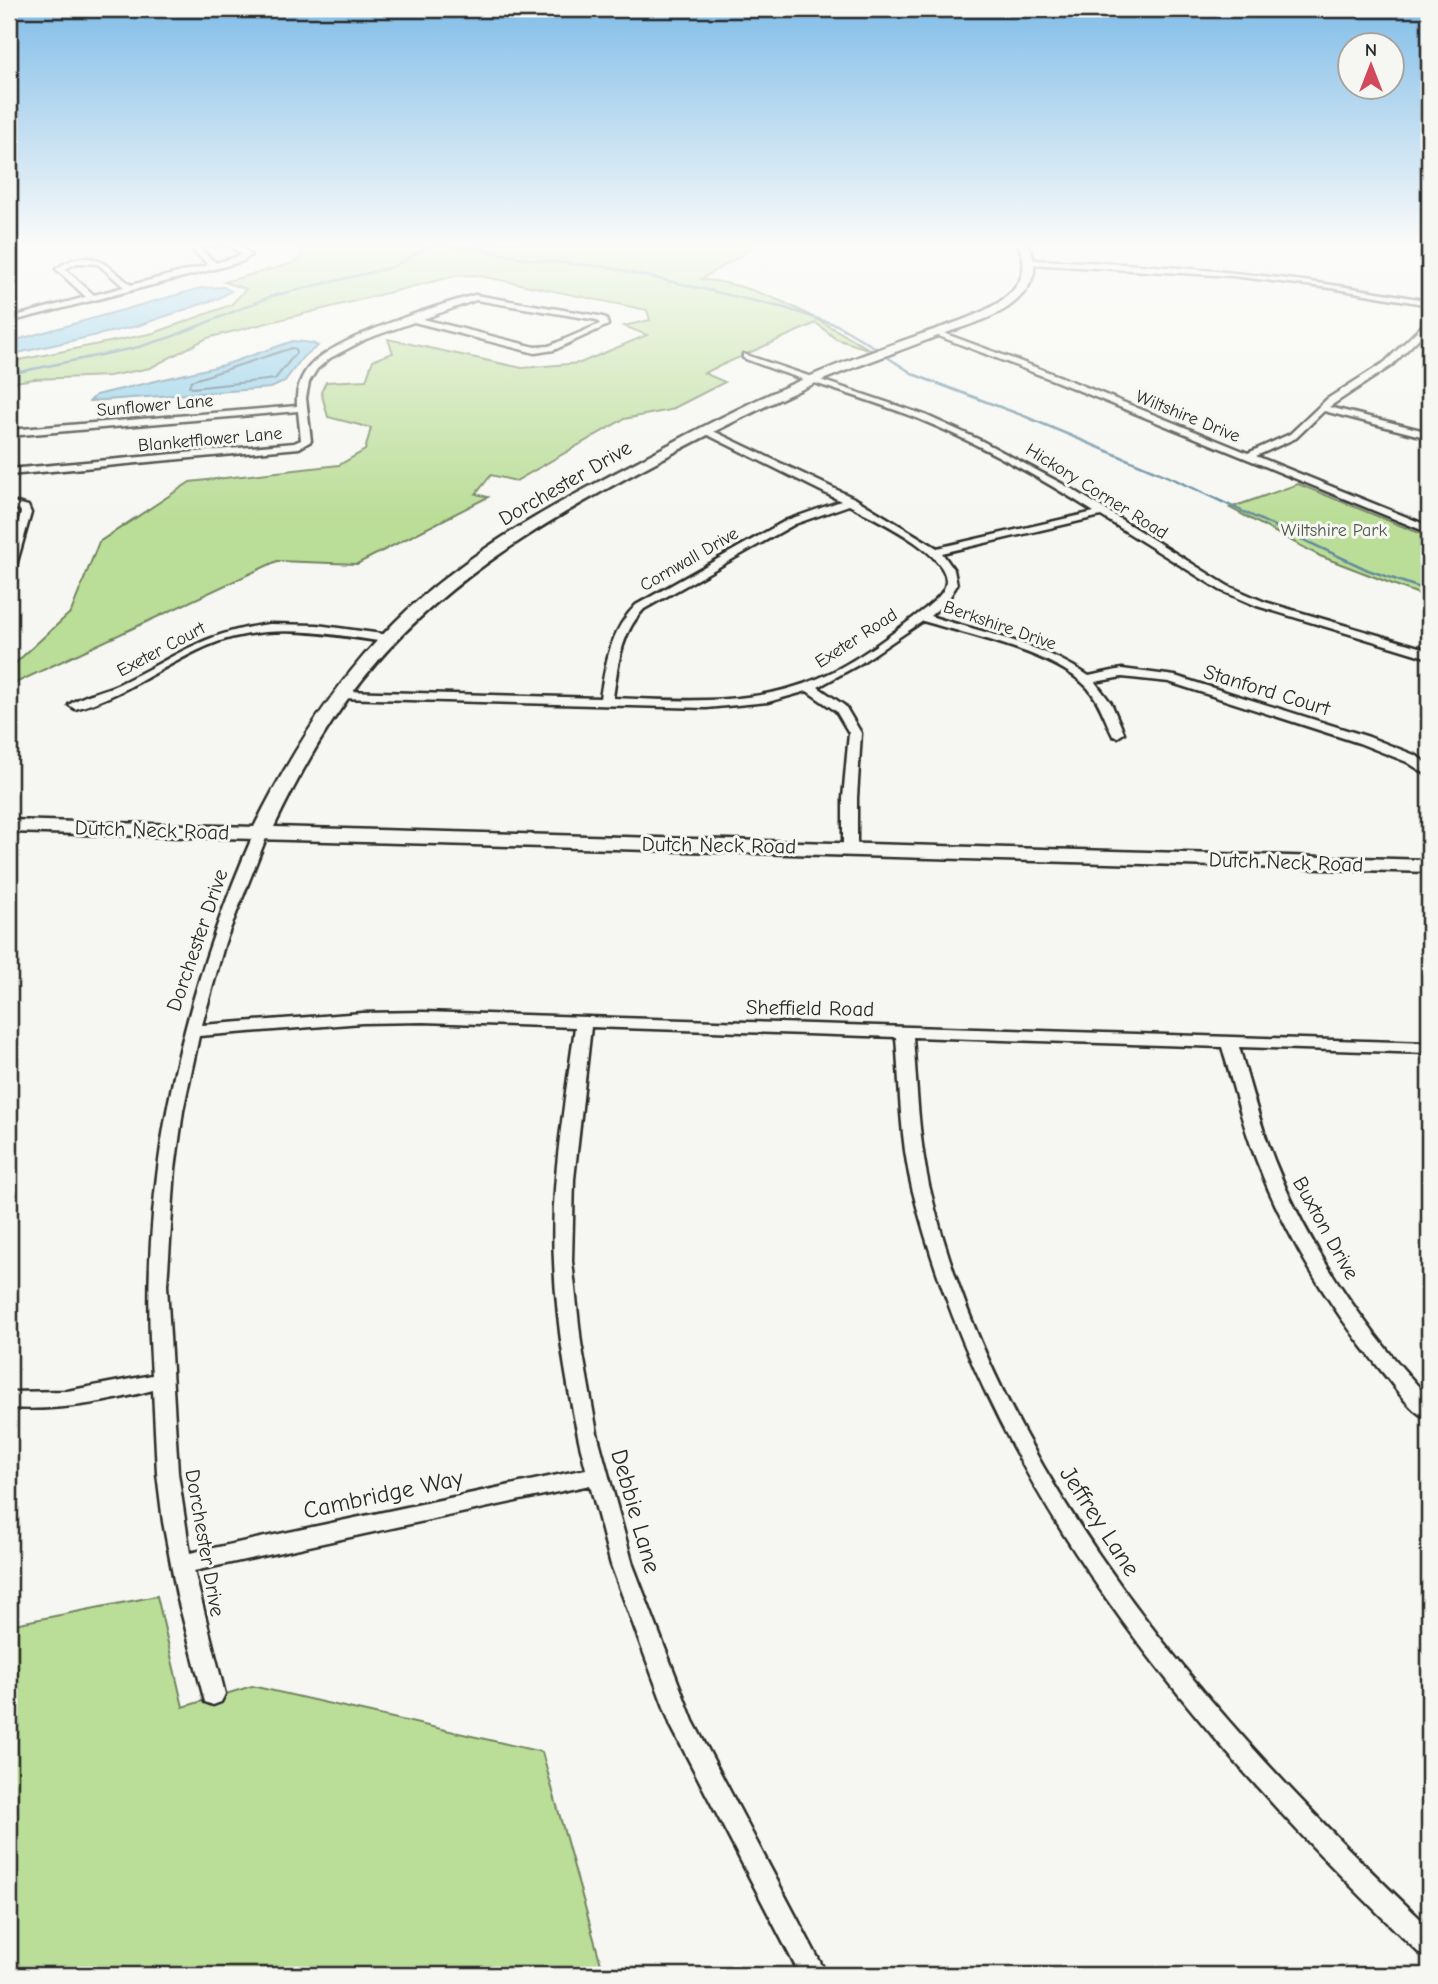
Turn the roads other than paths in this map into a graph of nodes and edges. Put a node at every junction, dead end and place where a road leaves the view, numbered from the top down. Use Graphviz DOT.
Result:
graph roads {
  1 [pos="371,335"];
  2 [pos="475,335"];
  3 [pos="585,335"];
  4 [pos="931,335"];
  5 [pos="939,335"];
  6 [pos="1418,335"];
  7 [pos="746,356"];
  8 [pos="810,380"];
  9 [pos="303,408"];
  10 [pos="1322,408"];
  11 [pos="707,431"];
  12 [pos="9,433"];
  13 [pos="1429,435"];
  14 [pos="1246,457"];
  15 [pos="9,472"];
  16 [pos="852,501"];
  17 [pos="9,504"];
  18 [pos="1102,513"];
  19 [pos="1429,530"];
  20 [pos="933,552"];
  21 [pos="9,569"];
  22 [pos="920,617"];
  23 [pos="389,639"];
  24 [pos="1429,654"];
  25 [pos="1086,680"];
  26 [pos="809,687"];
  27 [pos="342,695"];
  28 [pos="606,702"];
  29 [pos="75,705"];
  30 [pos="1118,733"];
  31 [pos="1429,772"];
  32 [pos="9,826"];
  33 [pos="261,833"];
  34 [pos="850,848"];
  35 [pos="1429,866"];
  36 [pos="583,1023"];
  37 [pos="191,1031"];
  38 [pos="904,1031"];
  39 [pos="1229,1042"];
  40 [pos="1429,1048"];
  41 [pos="162,1380"];
  42 [pos="9,1399"];
  43 [pos="1429,1412"];
  44 [pos="597,1475"];
  45 [pos="181,1564"];
  46 [pos="213,1694"];
  47 [pos="1429,1945"];
  48 [pos="814,1975"];
  1 -- 9 [label="street, Blanketflower Lane"];
  2 -- 3 [label="street, Blanketflower Lane"];
  4 -- 8 [label="street, Dorchester Drive"];
  5 -- 14 [label="street, Wiltshire Drive"];
  6 -- 10 [label="street"];
  7 -- 8 [label="street, Hickory Corner Road"];
  8 -- 11 [label="street, Dorchester Drive"];
  8 -- 18 [label="street, Hickory Corner Road"];
  9 -- 12 [label="street, Sunflower Lane"];
  9 -- 15 [label="street, Blanketflower Lane"];
  10 -- 13 [label="street"];
  10 -- 14 [label="street"];
  11 -- 16 [label="street, Exeter Road"];
  11 -- 23 [label="street, Dorchester Drive"];
  14 -- 19 [label="street, Wiltshire Drive"];
  16 -- 20 [label="street, Exeter Road"];
  16 -- 28 [label="street, Cornwall Drive"];
  17 -- 21 [label="street"];
  18 -- 20 [label="street"];
  18 -- 24 [label="street, Hickory Corner Road"];
  20 -- 22 [label="street, Exeter Road"];
  22 -- 25 [label="street, Berkshire Drive"];
  22 -- 26 [label="street, Exeter Road"];
  23 -- 27 [label="street, Dorchester Drive"];
  23 -- 29 [label="street, Exeter Court"];
  25 -- 30 [label="street, Berkshire Drive"];
  25 -- 31 [label="street, Stanford Court"];
  26 -- 28 [label="street, Exeter Road"];
  26 -- 34 [label="street"];
  27 -- 28 [label="street, Exeter Road"];
  27 -- 33 [label="street, Dorchester Drive"];
  32 -- 33 [label="street, Dutch Neck Road"];
  33 -- 34 [label="street, Dutch Neck Road"];
  33 -- 37 [label="street, Dorchester Drive"];
  34 -- 35 [label="street, Dutch Neck Road"];
  36 -- 37 [label="street, Sheffield Road"];
  36 -- 38 [label="street, Sheffield Road"];
  36 -- 44 [label="street, Debbie Lane"];
  37 -- 41 [label="street, Dorchester Drive"];
  38 -- 39 [label="street, Sheffield Road"];
  38 -- 47 [label="street, Jeffrey Lane"];
  39 -- 40 [label="street, Sheffield Road"];
  39 -- 43 [label="street, Buxton Drive"];
  41 -- 42 [label="street"];
  41 -- 45 [label="street, Dorchester Drive"];
  44 -- 45 [label="street, Cambridge Way"];
  44 -- 48 [label="street, Debbie Lane"];
  45 -- 46 [label="street, Dorchester Drive"];
}
